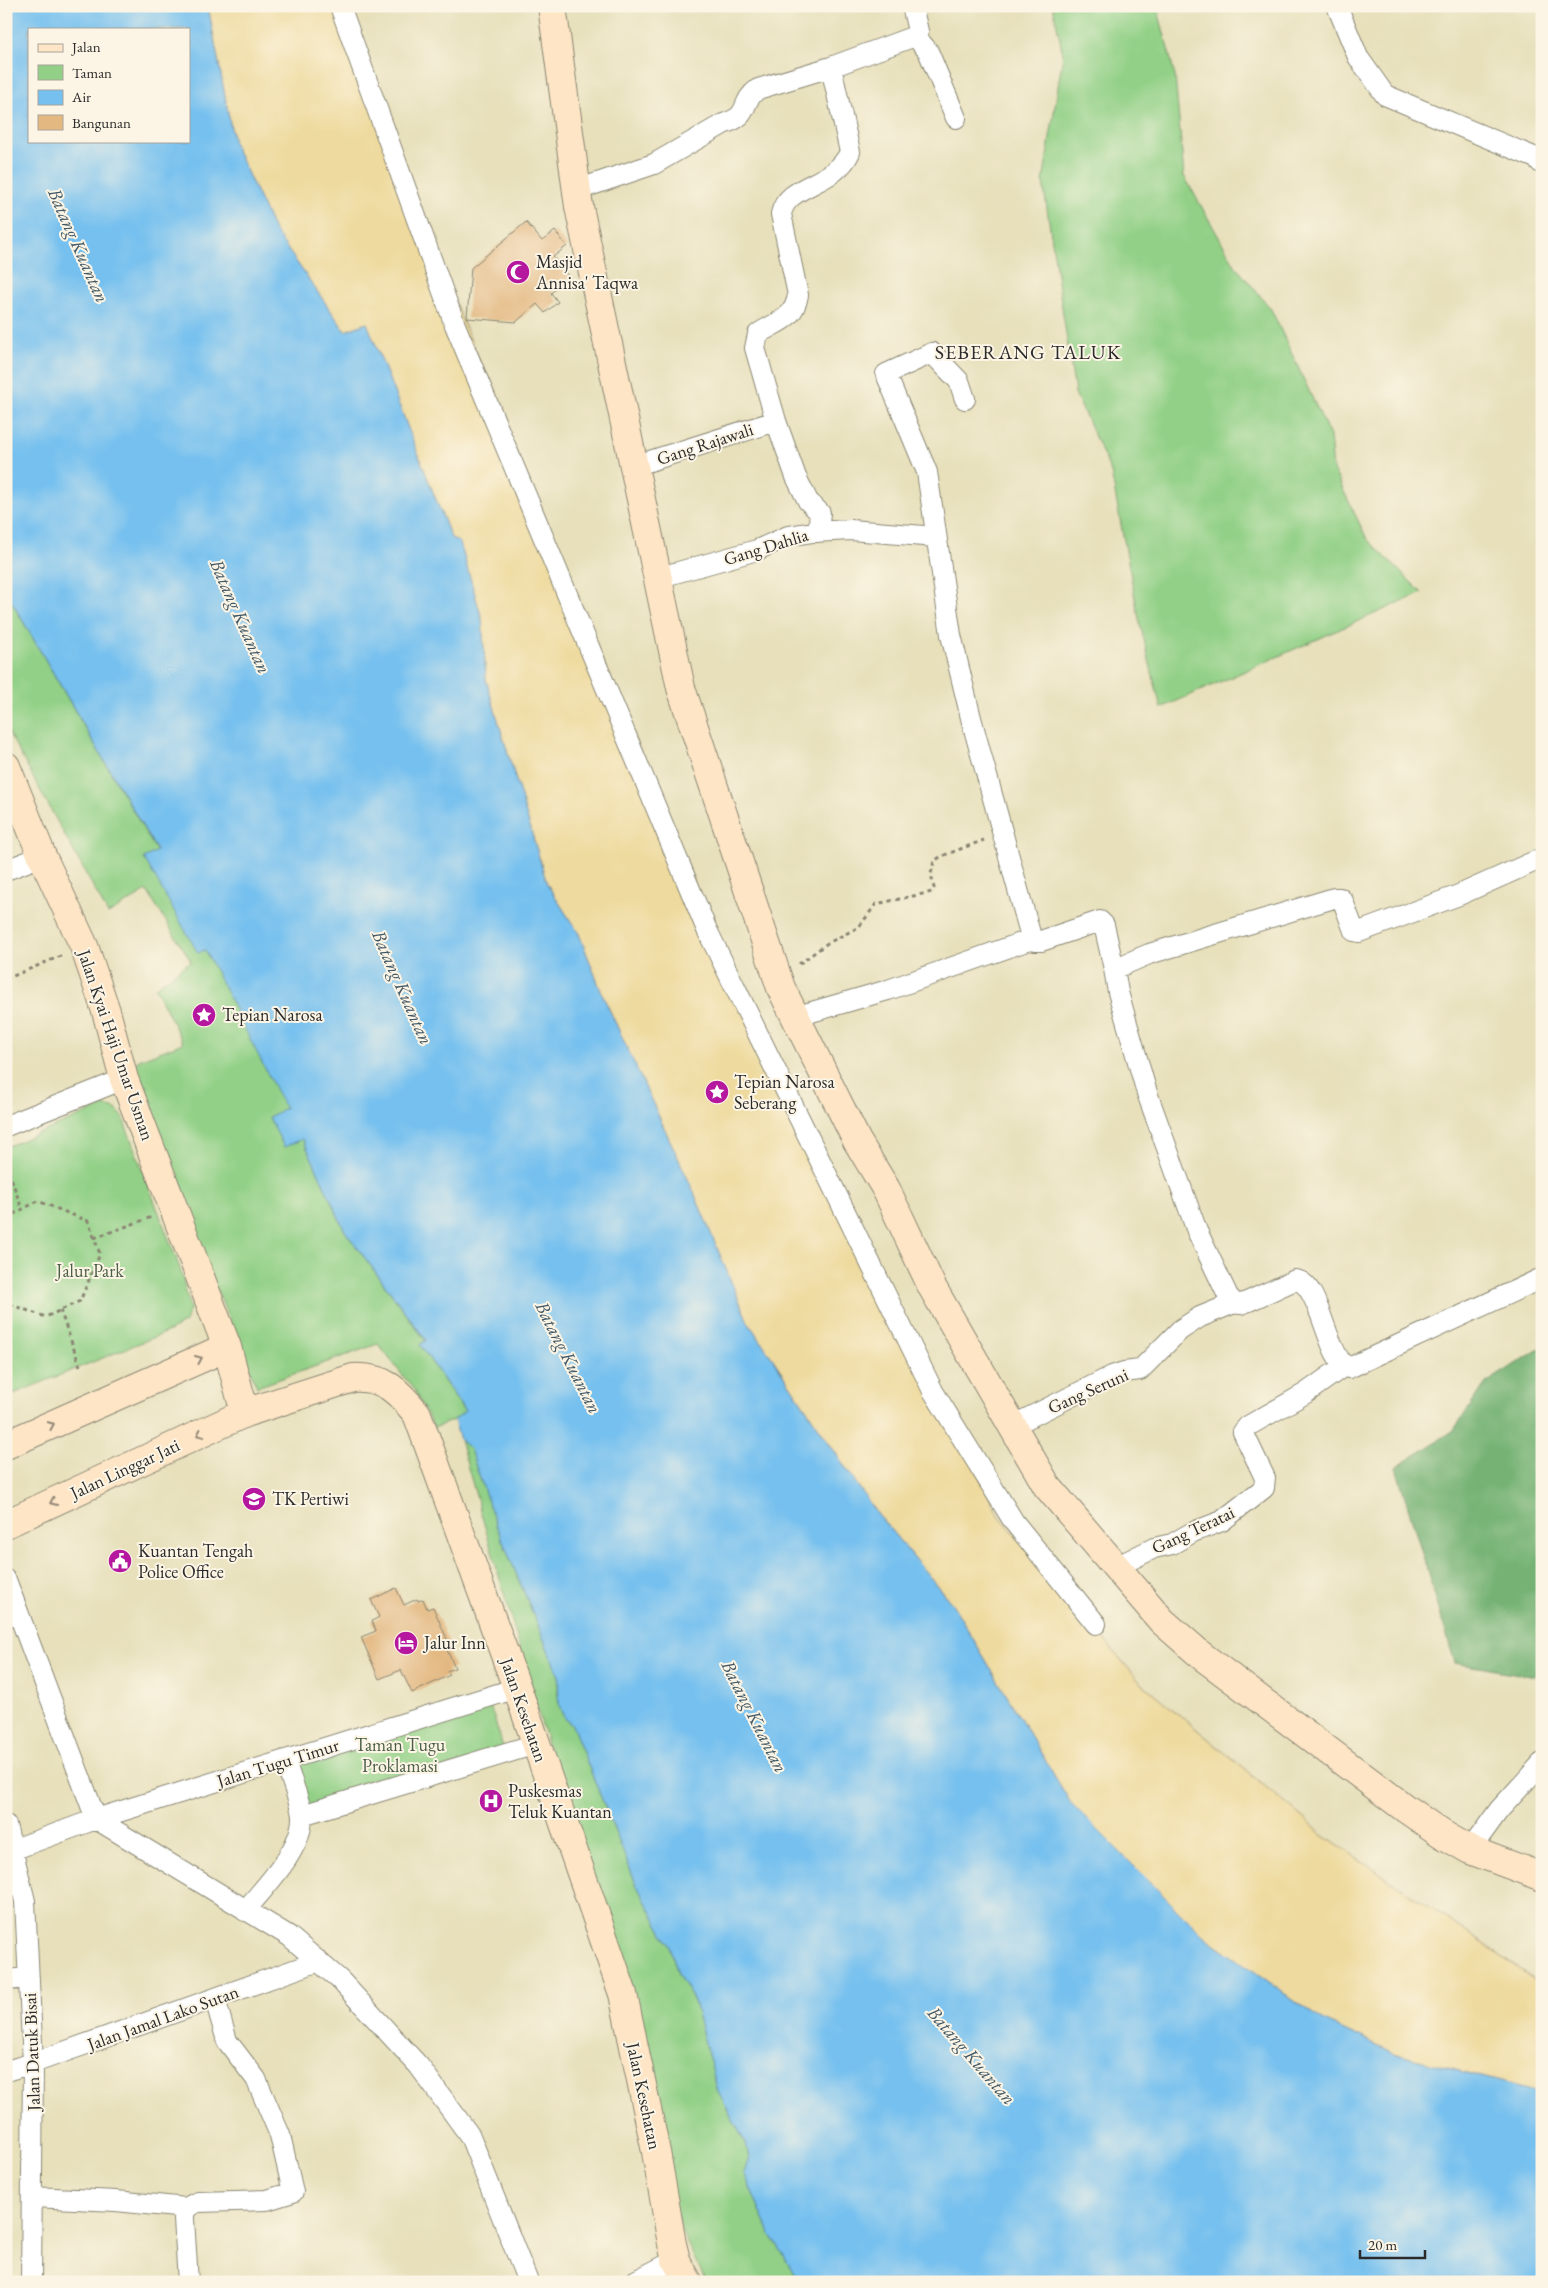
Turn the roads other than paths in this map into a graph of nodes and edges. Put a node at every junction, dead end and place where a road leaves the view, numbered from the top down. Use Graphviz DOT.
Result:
graph roads {
  1 [pos="340,6"];
  2 [pos="552,6"];
  3 [pos="912,6"];
  4 [pos="1337,6"];
  5 [pos="915,36"];
  6 [pos="831,67"];
  7 [pos="956,118"];
  8 [pos="1542,164"];
  9 [pos="577,190"];
  10 [pos="965,398"];
  11 [pos="776,421"];
  12 [pos="634,466"];
  13 [pos="818,532"];
  14 [pos="936,537"];
  15 [pos="658,578"];
  16 [pos="6,766"];
  17 [pos="42,856"];
  18 [pos="1542,858"];
  19 [pos="6,870"];
  20 [pos="1032,939"];
  21 [pos="1114,969"];
  22 [pos="794,1017"];
  23 [pos="124,1079"];
  24 [pos="6,1126"];
  25 [pos="1542,1278"];
  26 [pos="1234,1303"];
  27 [pos="227,1347"];
  28 [pos="1344,1366"];
  29 [pos="244,1413"];
  30 [pos="1012,1426"];
  31 [pos="6,1445"];
  32 [pos="6,1524"];
  33 [pos="1116,1567"];
  34 [pos="6,1580"];
  35 [pos="1096,1624"];
  36 [pos="516,1688"];
  37 [pos="536,1744"];
  38 [pos="285,1760"];
  39 [pos="1542,1763"];
  40 [pos="302,1815"];
  41 [pos="96,1819"];
  42 [pos="6,1825"];
  43 [pos="12,1850"];
  44 [pos="1470,1850"];
  45 [pos="1542,1876"];
  46 [pos="246,1911"];
  47 [pos="319,1961"];
  48 [pos="29,1978"];
  49 [pos="6,1980"];
  50 [pos="215,1999"];
  51 [pos="33,2063"];
  52 [pos="6,2071"];
  53 [pos="32,2197"];
  54 [pos="186,2208"];
  55 [pos="682,2271"];
  56 [pos="31,2282"];
  57 [pos="188,2282"];
  58 [pos="528,2282"];
  59 [pos="633,2282"];
  1 -- 35 [label="street"];
  2 -- 9 [label="street"];
  3 -- 5 [label="street"];
  4 -- 8 [label="street"];
  5 -- 6 [label="street"];
  5 -- 7 [label="street"];
  6 -- 9 [label="street"];
  6 -- 11 [label="street"];
  9 -- 12 [label="street"];
  10 -- 14 [label="street"];
  11 -- 12 [label="street, Gang Rajawali"];
  11 -- 13 [label="street"];
  12 -- 15 [label="street"];
  13 -- 14 [label="street, Gang Dahlia"];
  13 -- 15 [label="street, Gang Dahlia"];
  14 -- 20 [label="street"];
  15 -- 22 [label="street"];
  16 -- 17 [label="street, Jalan Kyai Haji Umar Usman"];
  17 -- 19 [label="street"];
  17 -- 23 [label="street, Jalan Kyai Haji Umar Usman"];
  18 -- 21 [label="street"];
  20 -- 21 [label="street"];
  20 -- 22 [label="street"];
  21 -- 26 [label="street"];
  22 -- 30 [label="street"];
  23 -- 24 [label="street"];
  23 -- 27 [label="street, Jalan Kyai Haji Umar Usman"];
  25 -- 28 [label="street"];
  26 -- 28 [label="street, Gang Seruni"];
  26 -- 30 [label="street, Gang Seruni"];
  27 -- 29 [label="street, Jalan Kyai Haji Umar Usman"];
  31 -- 27 [label="street, one-way"];
  28 -- 33 [label="street, Gang Teratai"];
  29 -- 32 [label="street, Jalan Linggar Jati, one-way"];
  29 -- 36 [label="street, Jalan Kesehatan"];
  30 -- 33 [label="street"];
  33 -- 44 [label="street"];
  34 -- 41 [label="street"];
  36 -- 37 [label="street, Jalan Kesehatan"];
  36 -- 38 [label="street, Jalan Tugu Timur"];
  37 -- 40 [label="street"];
  37 -- 55 [label="street, Jalan Kesehatan"];
  38 -- 40 [label="street"];
  38 -- 41 [label="street, Jalan Tugu Timur"];
  39 -- 44 [label="street"];
  40 -- 46 [label="street"];
  41 -- 43 [label="street, Jalan Tugu Timur"];
  41 -- 46 [label="street"];
  42 -- 43 [label="street, Jalan Datuk Bisai"];
  43 -- 48 [label="street, Jalan Datuk Bisai"];
  44 -- 45 [label="street"];
  46 -- 47 [label="street"];
  47 -- 50 [label="street, Jalan Jamal Lako Sutan"];
  47 -- 58 [label="street"];
  48 -- 49 [label="street"];
  48 -- 51 [label="street, Jalan Datuk Bisai"];
  50 -- 51 [label="street, Jalan Jamal Lako Sutan"];
  50 -- 54 [label="street"];
  51 -- 52 [label="street, Jalan Jamal Lako Sutan"];
  51 -- 53 [label="street, Jalan Datuk Bisai"];
  53 -- 54 [label="street"];
  53 -- 56 [label="street, Jalan Datuk Bisai"];
  54 -- 57 [label="street"];
  55 -- 59 [label="street"];
}
